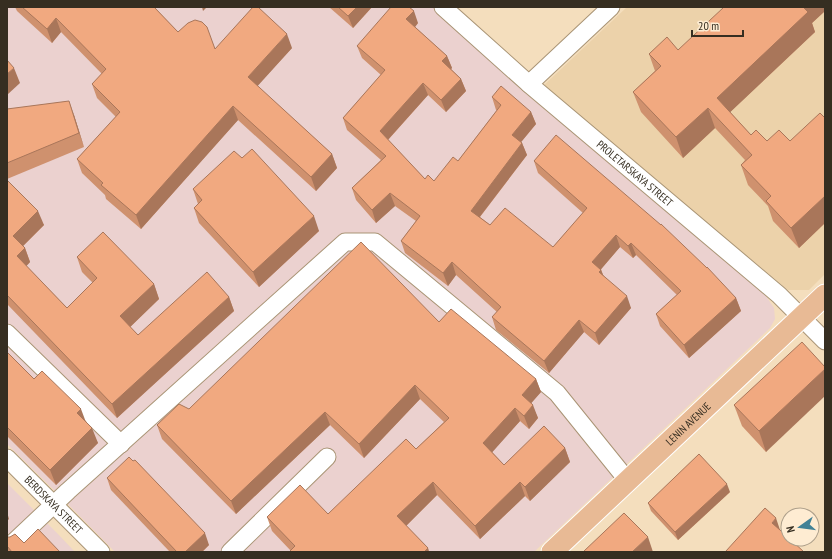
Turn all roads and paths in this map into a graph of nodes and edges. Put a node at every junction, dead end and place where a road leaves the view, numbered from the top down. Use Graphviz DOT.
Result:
graph roads {
  1 [pos="443,7"];
  2 [pos="611,7"];
  3 [pos="529,84"];
  4 [pos="825,295"];
  5 [pos="802,317"];
  6 [pos="7,333"];
  7 [pos="825,341"];
  8 [pos="121,444"];
  9 [pos="327,457"];
  10 [pos="7,458"];
  11 [pos="628,481"];
  12 [pos="54,504"];
  13 [pos="14,542"];
  14 [pos="101,552"];
  15 [pos="230,552"];
  16 [pos="552,552"];
  1 -- 3 [label="street, PROLETARSKAYA STREET"];
  2 -- 3 [label="street"];
  3 -- 5 [label="street, PROLETARSKAYA STREET"];
  4 -- 5 [label="main road, LENIN AVENUE"];
  5 -- 7 [label="street, PROLETARSKAYA STREET"];
  5 -- 11 [label="main road, LENIN AVENUE"];
  6 -- 8 [label="street"];
  8 -- 11 [label="street"];
  8 -- 12 [label="street"];
  9 -- 15 [label="street"];
  10 -- 12 [label="street, BERDSKAYA STREET"];
  11 -- 16 [label="main road, LENIN AVENUE"];
  12 -- 13 [label="street"];
  12 -- 14 [label="street, BERDSKAYA STREET"];
}
